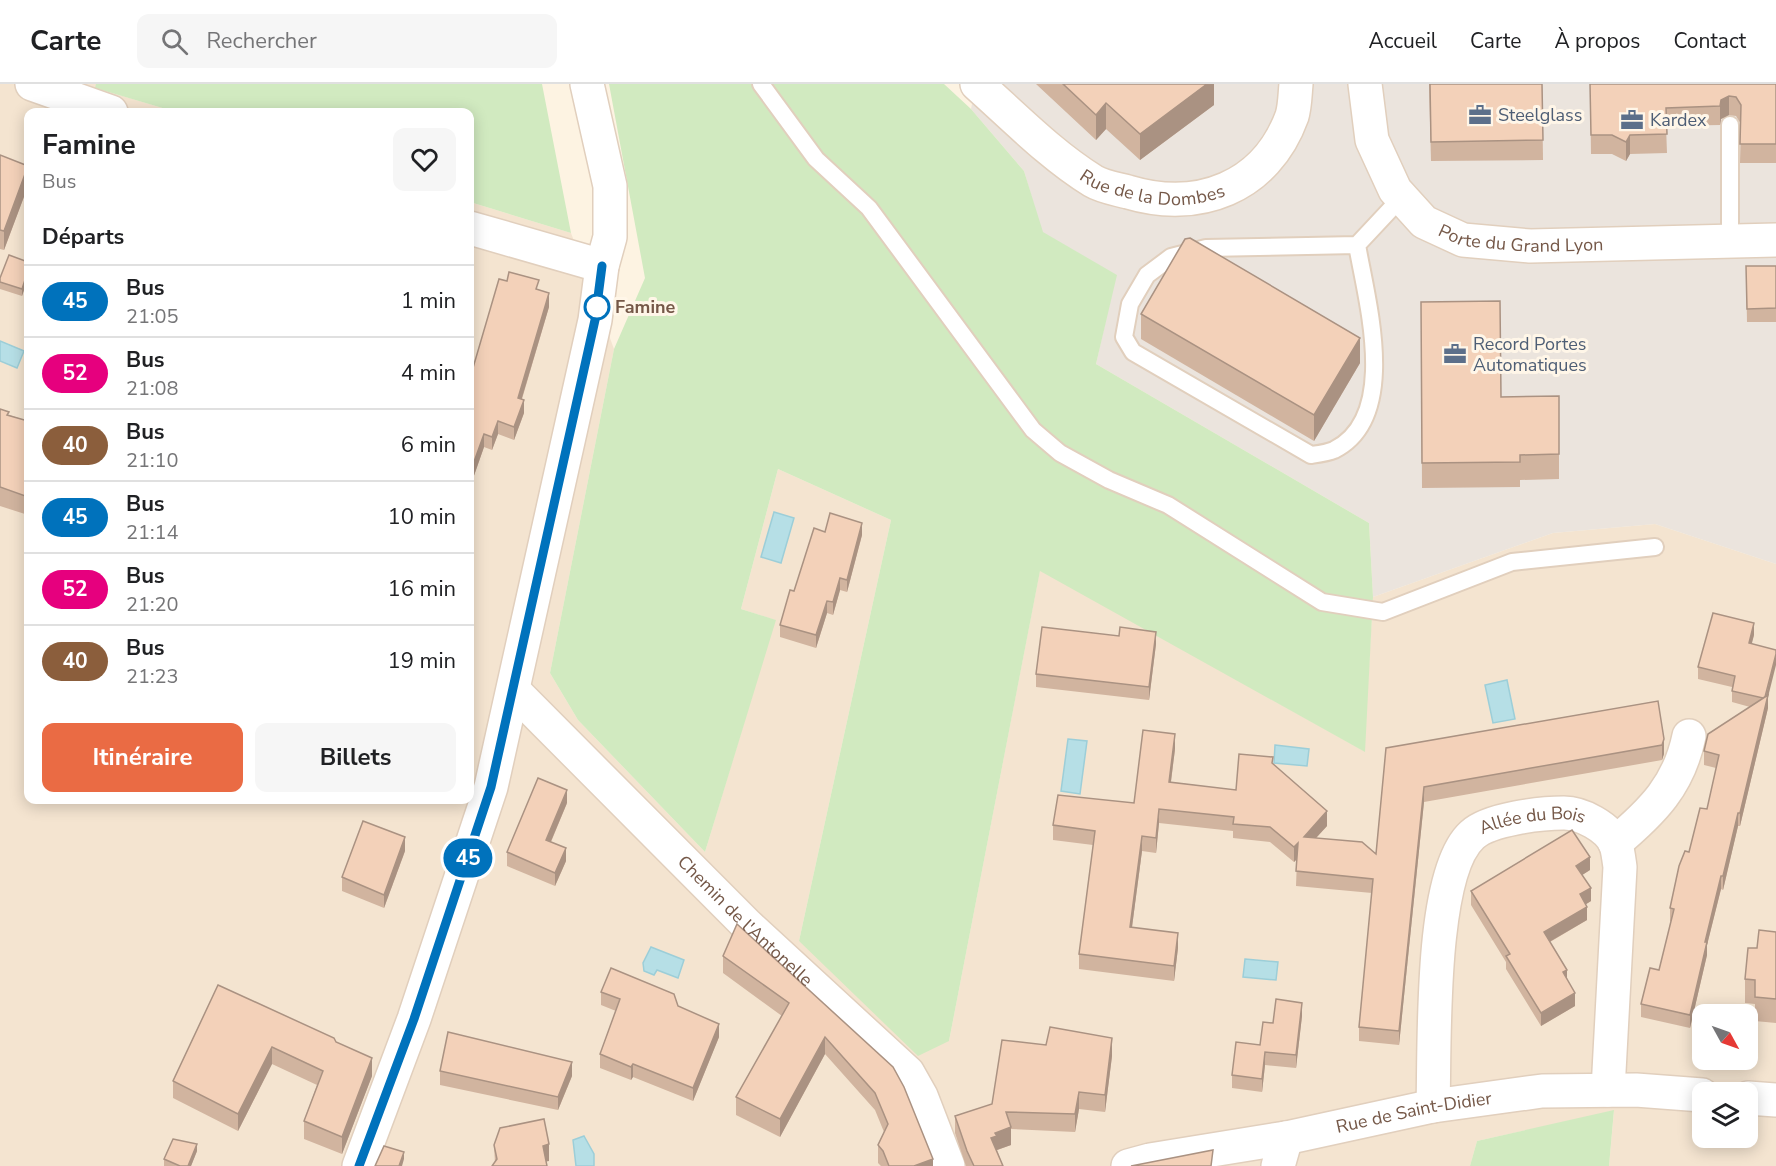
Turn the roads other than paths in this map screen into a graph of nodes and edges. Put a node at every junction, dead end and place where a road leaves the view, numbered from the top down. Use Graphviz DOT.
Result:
graph roads {
  1 [pos="33,84"];
  2 [pos="587,84"];
  3 [pos="761,84"];
  4 [pos="977,84"];
  5 [pos="1296,84"];
  6 [pos="1365,84"];
  7 [pos="100,108"];
  8 [pos="1730,124"];
  9 [pos="1401,198"];
  10 [pos="474,229"];
  11 [pos="1776,240"];
  12 [pos="1730,241"];
  13 [pos="1357,245"];
  14 [pos="602,266"];
  15 [pos="1655,546"];
  16 [pos="514,691"];
  17 [pos="1689,736"];
  18 [pos="1615,843"];
  19 [pos="1608,1090"];
  20 [pos="1692,1094"];
  21 [pos="1758,1099"];
  22 [pos="1776,1100"];
  23 [pos="1433,1106"];
  24 [pos="1282,1152"];
  25 [pos="359,1166"];
  26 [pos="948,1166"];
  27 [pos="1128,1166"];
  1 -- 7 [label="street"];
  2 -- 14 [label="street"];
  3 -- 15 [label="lane"];
  4 -- 5 [label="street, Rue de la Dombes"];
  6 -- 9 [label="street, Porte du Grand Lyon"];
  8 -- 12 [label="lane"];
  9 -- 12 [label="street, Porte du Grand Lyon"];
  9 -- 13 [label="lane"];
  10 -- 14 [label="street"];
  11 -- 12 [label="street, Porte du Grand Lyon"];
  13 -- 13 [label="lane"];
  14 -- 16 [label="street"];
  16 -- 25 [label="street"];
  16 -- 26 [label="street, Chemin de l'Antonelle"];
  17 -- 18 [label="street"];
  18 -- 19 [label="street"];
  18 -- 23 [label="street, Allée du Bois"];
  19 -- 20 [label="street, Rue de Saint-Didier"];
  19 -- 23 [label="street, Rue de Saint-Didier"];
  21 -- 22 [label="street"];
  23 -- 24 [label="street, Rue de Saint-Didier"];
  24 -- 27 [label="street, Rue de Saint-Didier"];
}
